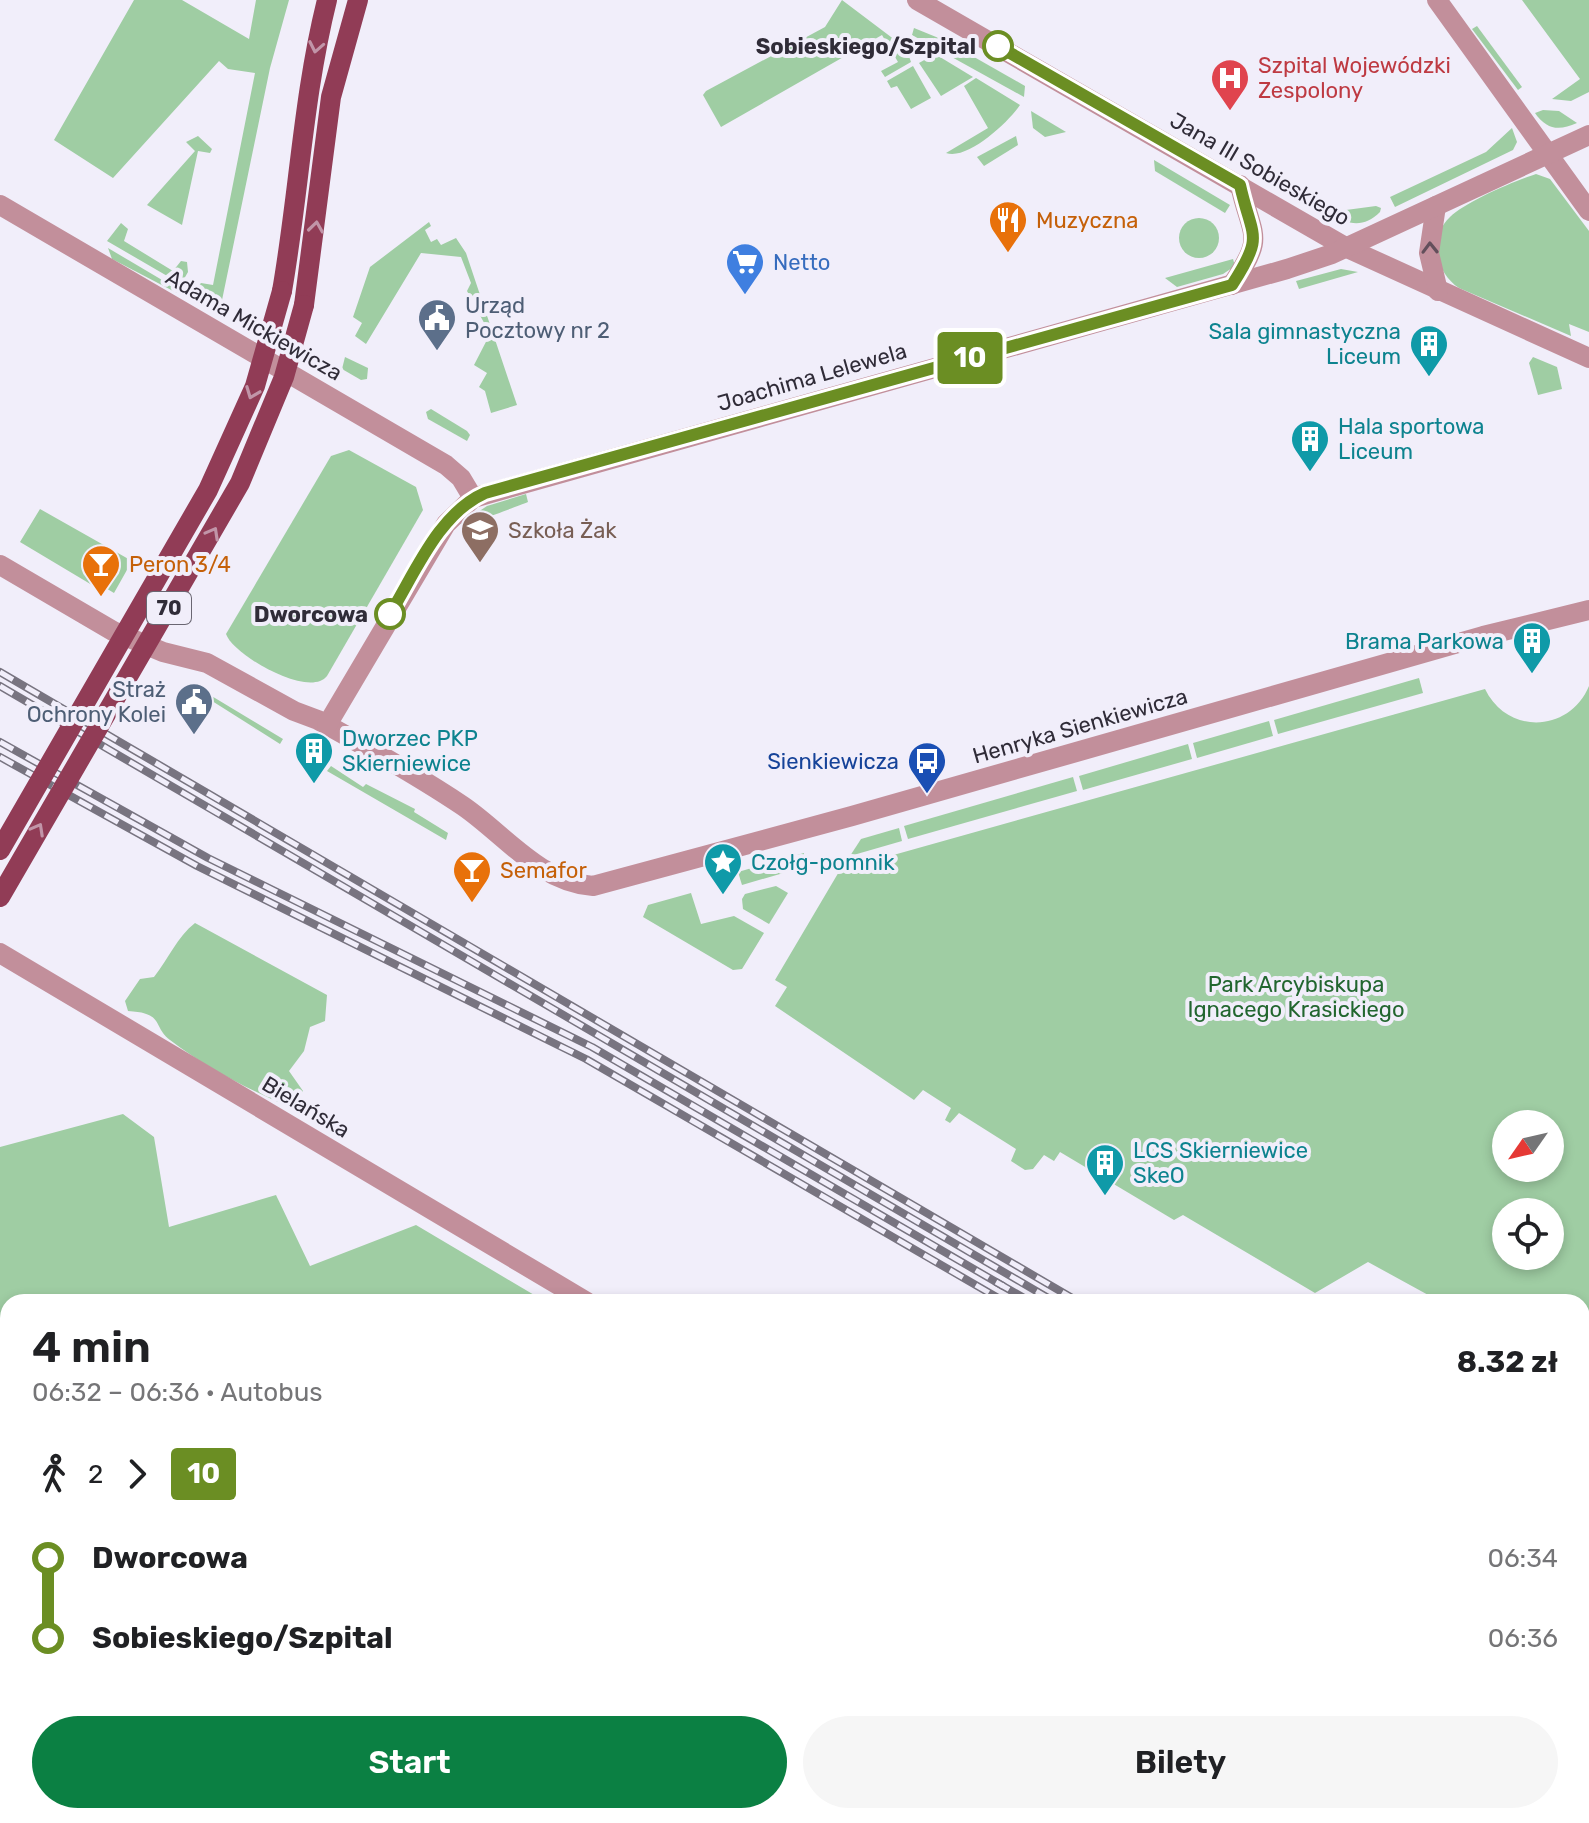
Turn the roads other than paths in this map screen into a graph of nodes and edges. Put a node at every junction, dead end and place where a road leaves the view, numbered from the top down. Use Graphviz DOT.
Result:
graph roads {
  1 [pos="327,0"];
  2 [pos="358,0"];
  3 [pos="917,0"];
  4 [pos="1437,0"];
  5 [pos="1589,135"];
  6 [pos="1549,153"];
  7 [pos="1240,185"];
  8 [pos="0,205"];
  9 [pos="1436,206"];
  10 [pos="1589,211"];
  11 [pos="1347,248"];
  12 [pos="1232,285"];
  13 [pos="1438,291"];
  14 [pos="1589,358"];
  15 [pos="473,498"];
  16 [pos="0,565"];
  17 [pos="1589,610"];
  18 [pos="327,725"];
  19 [pos="0,850"];
  20 [pos="0,897"];
  21 [pos="0,953"];
  22 [pos="574,1294"];
  1 -- 19 [label="main road, 70, one-way, bridge"];
  20 -- 2 [label="main road, 70, one-way, bridge"];
  3 -- 7 [label="street, Jana III Sobieskiego"];
  4 -- 6 [label="street"];
  5 -- 6 [label="street, Joachima Lelewela"];
  6 -- 9 [label="street, Joachima Lelewela"];
  6 -- 10 [label="street"];
  7 -- 11 [label="street, Jana III Sobieskiego"];
  7 -- 12 [label="street"];
  8 -- 15 [label="street, Adama Mickiewicza"];
  9 -- 11 [label="street, Joachima Lelewela"];
  13 -- 9 [label="street, one-way"];
  11 -- 12 [label="street, Joachima Lelewela"];
  11 -- 13 [label="street, Jana III Sobieskiego"];
  12 -- 15 [label="street, Joachima Lelewela"];
  13 -- 14 [label="street, Jana III Sobieskiego"];
  15 -- 18 [label="street"];
  16 -- 18 [label="street"];
  17 -- 18 [label="street, Henryka Sienkiewicza"];
  21 -- 22 [label="street, Bielańska"];
}
